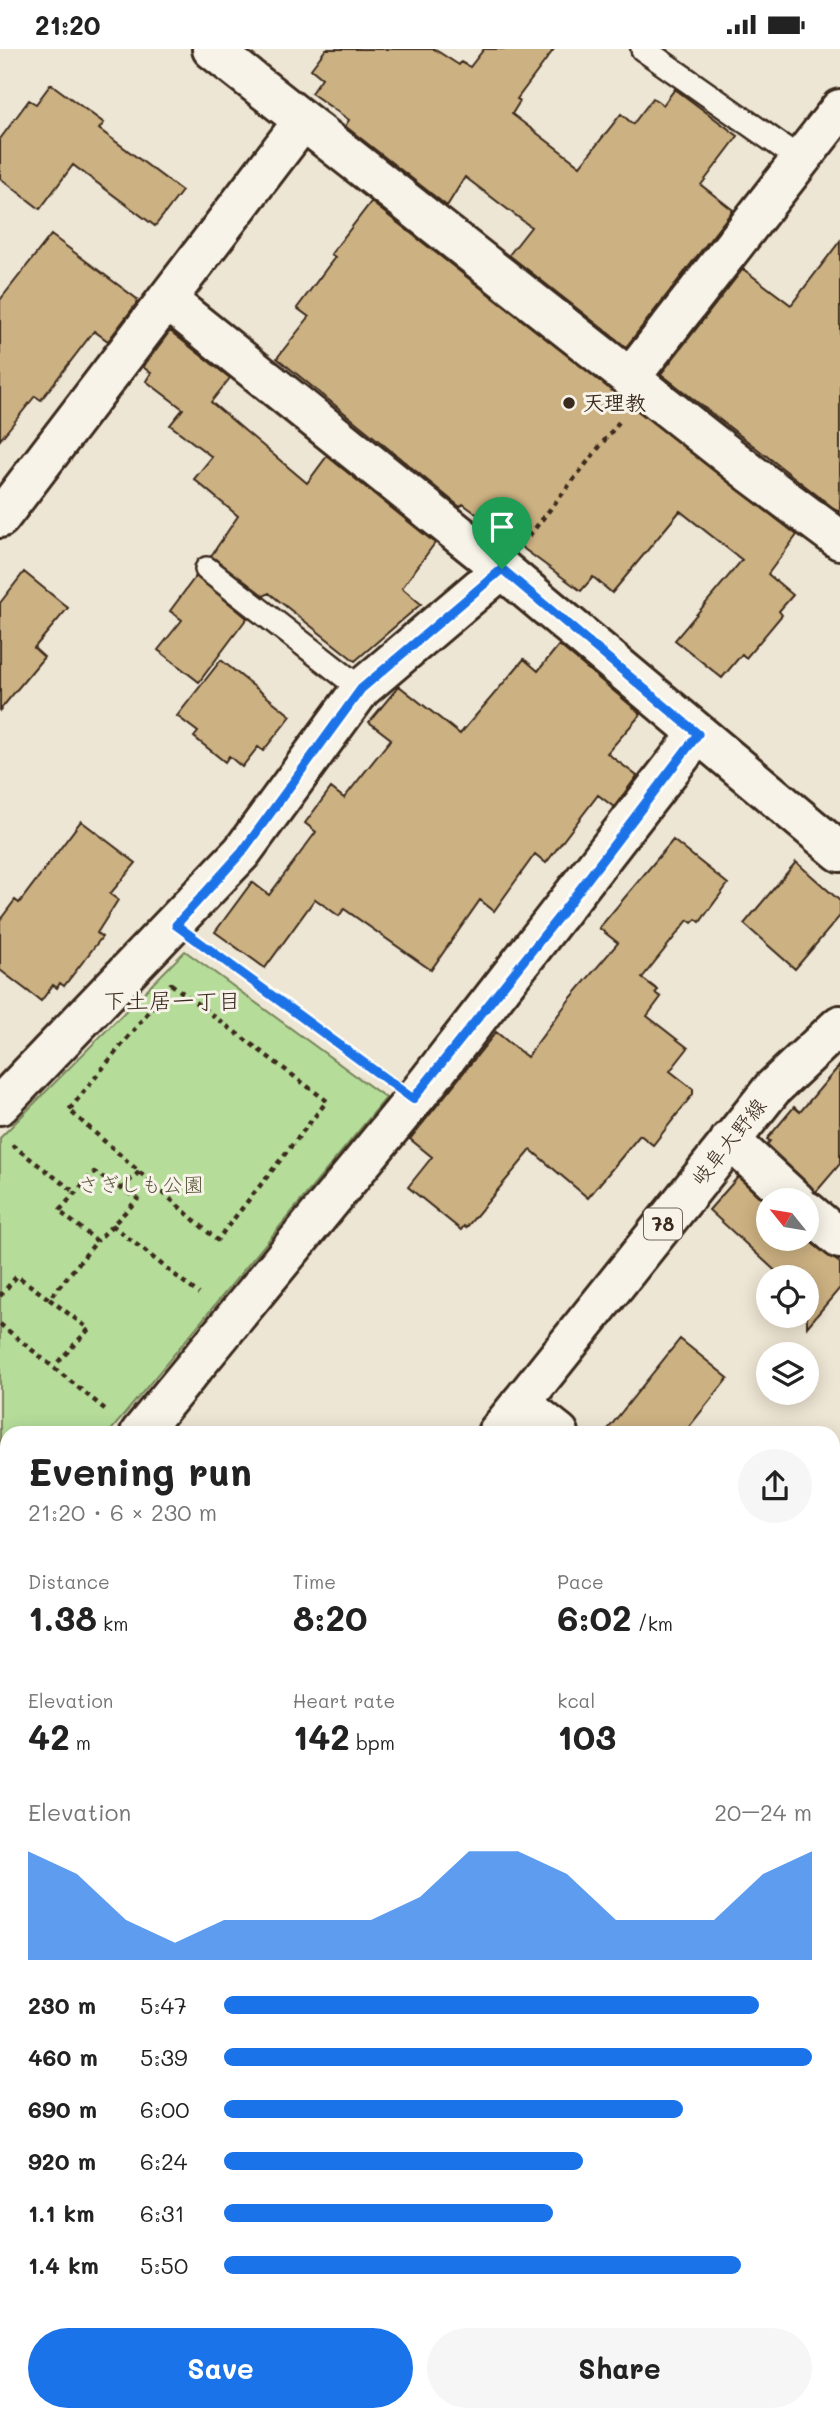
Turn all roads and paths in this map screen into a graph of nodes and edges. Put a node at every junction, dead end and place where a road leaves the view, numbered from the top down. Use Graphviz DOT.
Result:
graph roads {
  1 [pos="212,49"];
  2 [pos="643,49"];
  3 [pos="840,109"];
  4 [pos="303,121"];
  5 [pos="802,160"];
  6 [pos="167,300"];
  7 [pos="638,384"];
  8 [pos="0,518"];
  9 [pos="840,540"];
  10 [pos="207,569"];
  11 [pos="502,569"];
  12 [pos="361,689"];
  13 [pos="698,734"];
  14 [pos="840,852"];
  15 [pos="176,925"];
  16 [pos="840,1025"];
  17 [pos="413,1099"];
  18 [pos="0,1105"];
  19 [pos="730,1140"];
  20 [pos="11,1144"];
  21 [pos="139,1172"];
  22 [pos="782,1188"];
  23 [pos="121,1189"];
  24 [pos="76,1193"];
  25 [pos="819,1222"];
  26 [pos="112,1225"];
  27 [pos="840,1240"];
  28 [pos="97,1241"];
  29 [pos="0,1296"];
  30 [pos="49,1299"];
  31 [pos="233,1321"];
  32 [pos="0,1324"];
  33 [pos="58,1362"];
  34 [pos="521,1403"];
  35 [pos="128,1426"];
  36 [pos="503,1426"];
  37 [pos="550,1426"];
  1 -- 4 [label="street"];
  2 -- 5 [label="lane"];
  3 -- 5 [label="street"];
  4 -- 6 [label="street"];
  4 -- 7 [label="street"];
  5 -- 7 [label="street"];
  6 -- 8 [label="street"];
  6 -- 11 [label="street"];
  7 -- 9 [label="street"];
  7 -- 11 [label="path"];
  10 -- 12 [label="lane"];
  11 -- 12 [label="street"];
  11 -- 13 [label="street"];
  12 -- 15 [label="street"];
  13 -- 14 [label="street"];
  13 -- 17 [label="street"];
  15 -- 17 [label="path"];
  15 -- 18 [label="street"];
  16 -- 19 [label="street, 岐阜大野線 / 78"];
  17 -- 31 [label="street"];
  19 -- 22 [label="street"];
  19 -- 34 [label="street, 岐阜大野線 / 78"];
  20 -- 24 [label="path"];
  21 -- 21 [label="path"];
  21 -- 23 [label="path"];
  23 -- 24 [label="path"];
  23 -- 26 [label="path"];
  24 -- 28 [label="path"];
  25 -- 27 [label="street"];
  26 -- 28 [label="path"];
  26 -- 31 [label="path"];
  28 -- 30 [label="path"];
  29 -- 30 [label="path"];
  30 -- 33 [label="path"];
  31 -- 35 [label="street"];
  32 -- 35 [label="path"];
  34 -- 36 [label="street, 岐阜大野線 / 78"];
  34 -- 37 [label="street"];
}
